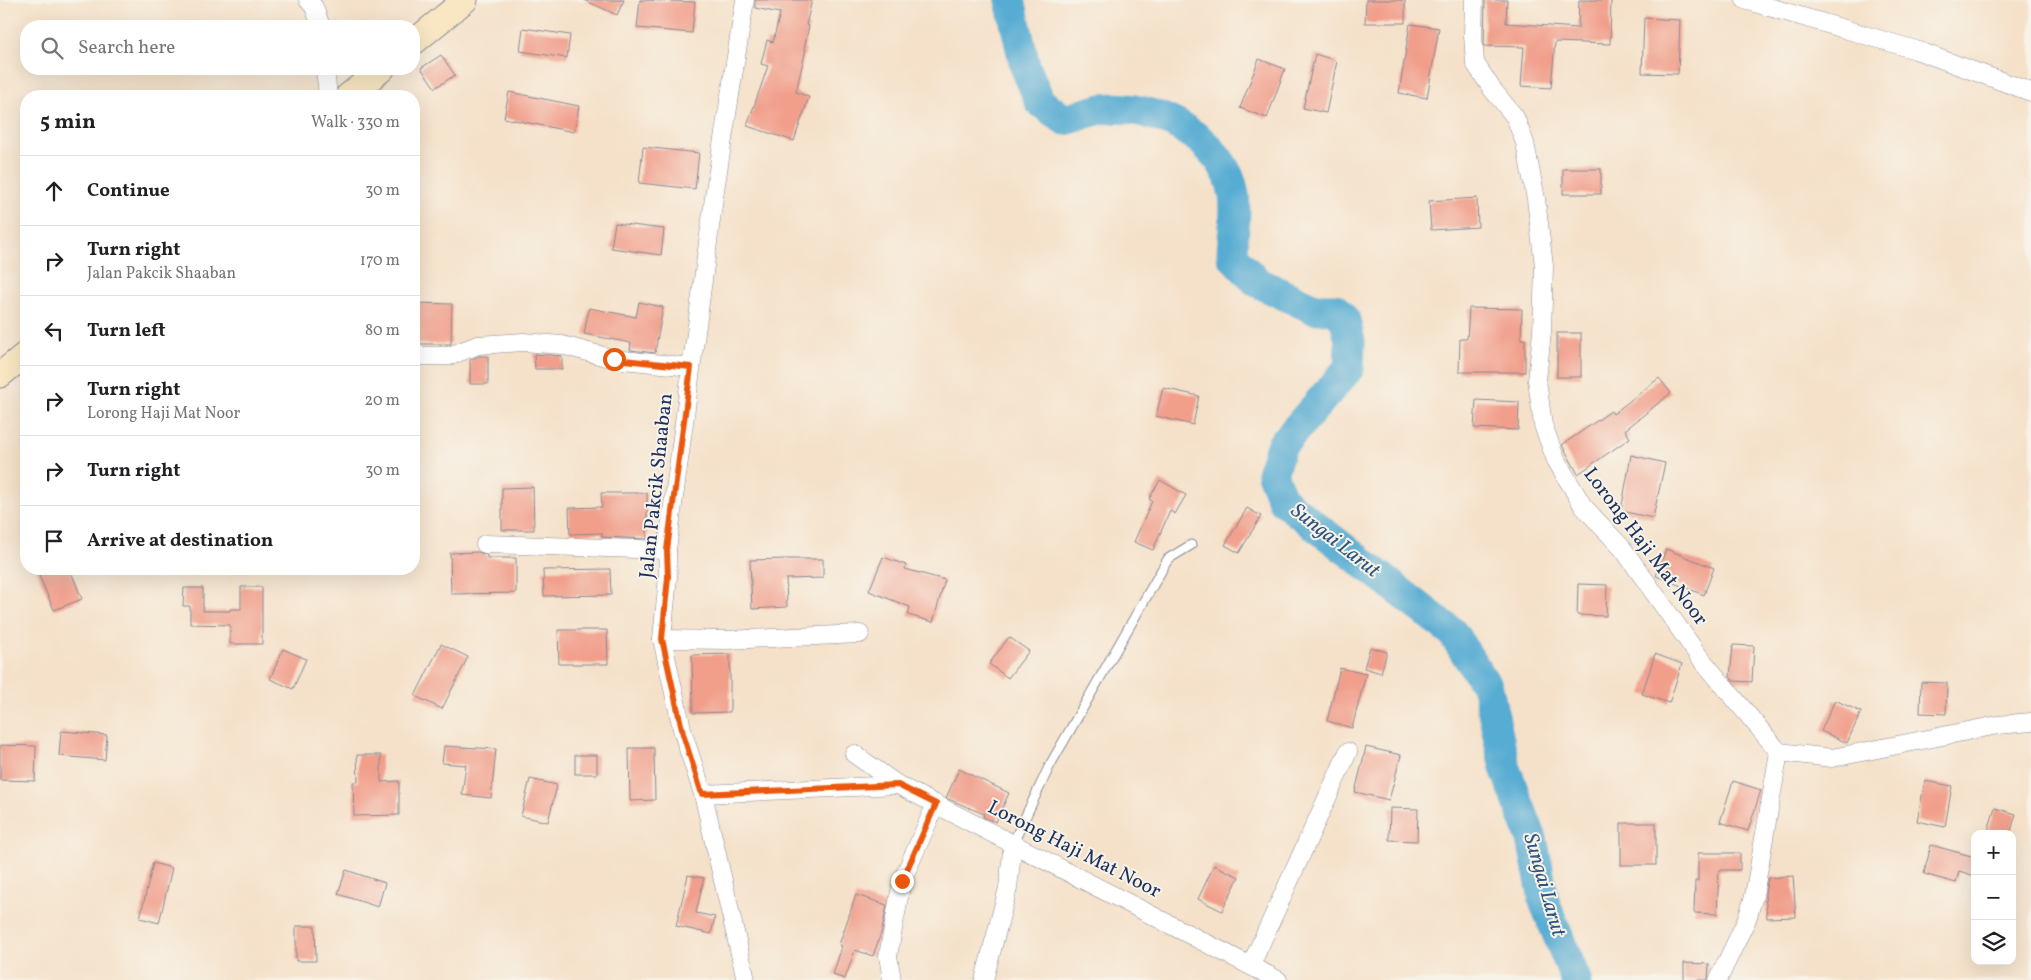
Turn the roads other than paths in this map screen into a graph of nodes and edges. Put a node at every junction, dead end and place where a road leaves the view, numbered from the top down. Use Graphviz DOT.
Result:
graph roads {
  1 [pos="308,0"];
  2 [pos="465,0"];
  3 [pos="745,0"];
  4 [pos="1474,0"];
  5 [pos="1745,0"];
  6 [pos="319,20"];
  7 [pos="420,37"];
  8 [pos="326,75"];
  9 [pos="374,75"];
  10 [pos="327,90"];
  11 [pos="356,90"];
  12 [pos="2031,92"];
  13 [pos="420,356"];
  14 [pos="20,359"];
  15 [pos="691,367"];
  16 [pos="0,375"];
  17 [pos="485,544"];
  18 [pos="1190,545"];
  19 [pos="667,550"];
  20 [pos="860,634"];
  21 [pos="662,639"];
  22 [pos="2031,722"];
  23 [pos="1348,752"];
  24 [pos="1779,752"];
  25 [pos="854,754"];
  26 [pos="898,785"];
  27 [pos="702,794"];
  28 [pos="936,804"];
  29 [pos="1013,843"];
  30 [pos="1251,965"];
  31 [pos="746,980"];
  32 [pos="892,980"];
  33 [pos="984,980"];
  34 [pos="1278,980"];
  35 [pos="1718,980"];
  1 -- 6 [label="street"];
  2 -- 7 [label="main road"];
  3 -- 15 [label="street, Jalan Pakcik Shaaban"];
  4 -- 24 [label="street, Lorong Haji Mat Noor"];
  5 -- 12 [label="street"];
  8 -- 10 [label="street"];
  9 -- 11 [label="main road"];
  13 -- 15 [label="street"];
  14 -- 16 [label="main road"];
  15 -- 19 [label="street, Jalan Pakcik Shaaban"];
  17 -- 19 [label="street"];
  18 -- 29 [label="lane"];
  19 -- 21 [label="street, Jalan Pakcik Shaaban"];
  20 -- 21 [label="street"];
  21 -- 27 [label="street, Jalan Pakcik Shaaban"];
  22 -- 24 [label="street"];
  23 -- 30 [label="street"];
  24 -- 35 [label="street"];
  25 -- 26 [label="street, Lorong Haji Mat Noor"];
  26 -- 27 [label="street"];
  26 -- 28 [label="street, Lorong Haji Mat Noor"];
  27 -- 31 [label="street, Jalan Pakcik Shaaban"];
  28 -- 29 [label="street, Lorong Haji Mat Noor"];
  28 -- 32 [label="street"];
  29 -- 30 [label="street, Lorong Haji Mat Noor"];
  29 -- 33 [label="street"];
  30 -- 34 [label="street, Lorong Haji Mat Noor"];
}
